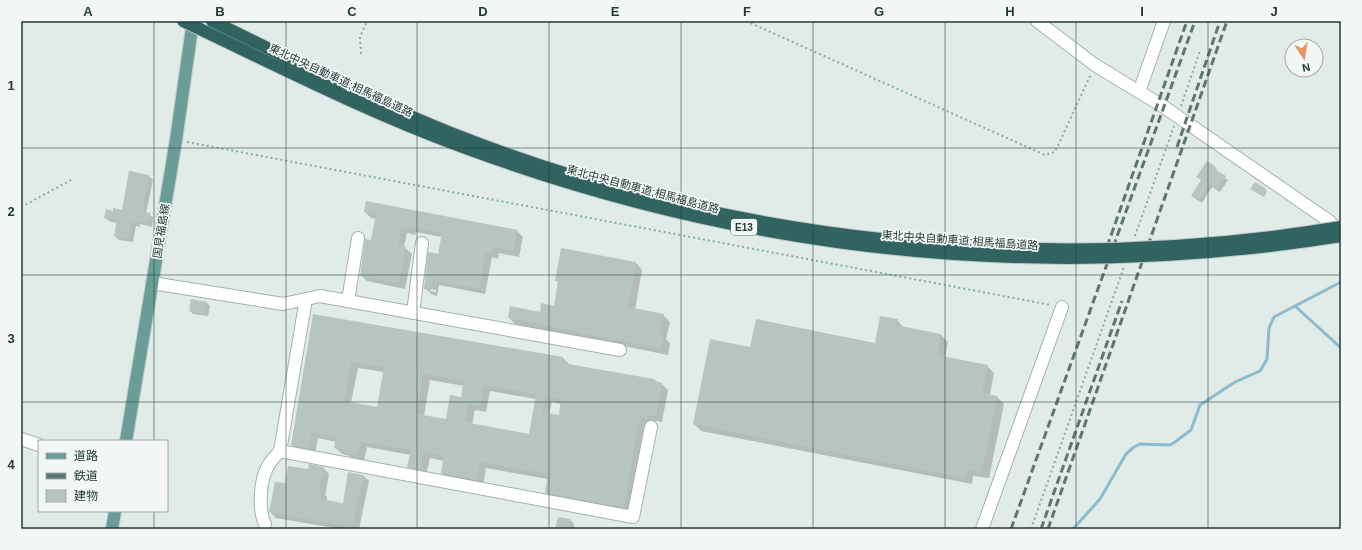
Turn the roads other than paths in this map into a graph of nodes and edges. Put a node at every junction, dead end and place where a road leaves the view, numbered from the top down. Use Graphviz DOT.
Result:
graph roads {
  1 [pos="183,21"];
  2 [pos="193,21"];
  3 [pos="212,21"];
  4 [pos="1037,21"];
  5 [pos="1164,21"];
  6 [pos="1139,92"];
  7 [pos="1341,227"];
  8 [pos="1341,235"];
  9 [pos="358,238"];
  10 [pos="422,243"];
  11 [pos="152,283"];
  12 [pos="306,300"];
  13 [pos="348,301"];
  14 [pos="1062,307"];
  15 [pos="413,313"];
  16 [pos="620,350"];
  17 [pos="651,427"];
  18 [pos="21,439"];
  19 [pos="126,440"];
  20 [pos="38,444"];
  21 [pos="280,451"];
  22 [pos="114,512"];
  23 [pos="265,524"];
  24 [pos="112,529"];
  25 [pos="982,529"];
  1 -- 8 [label="highway, 東北中央自動車道;相馬福島道路 / E13, bridge"];
  2 -- 11 [label="main road, 国見福島線"];
  3 -- 7 [label="highway, 東北中央自動車道;相馬福島道路 / E13, bridge"];
  4 -- 6 [label="street"];
  5 -- 6 [label="street"];
  6 -- 8 [label="street"];
  9 -- 13 [label="street"];
  10 -- 15 [label="street"];
  11 -- 12 [label="street"];
  11 -- 19 [label="main road, 国見福島線"];
  12 -- 13 [label="street"];
  12 -- 21 [label="street"];
  13 -- 15 [label="street"];
  14 -- 25 [label="street"];
  15 -- 16 [label="street"];
  17 -- 21 [label="street"];
  18 -- 20 [label="street"];
  21 -- 23 [label="street"];
  22 -- 24 [label="main road"];
}
